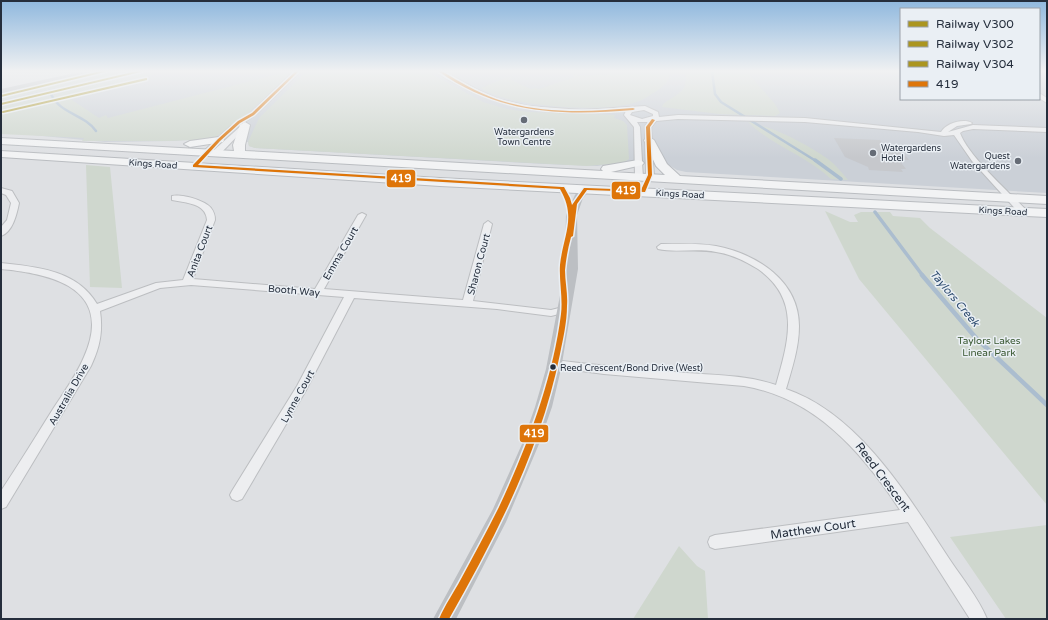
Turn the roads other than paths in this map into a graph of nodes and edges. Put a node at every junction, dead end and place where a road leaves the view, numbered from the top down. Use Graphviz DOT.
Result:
graph roads {
  1 [pos="268,100"];
  2 [pos="485,100"];
  3 [pos="495,100"];
  4 [pos="633,109"];
  5 [pos="569,111"];
  6 [pos="594,111"];
  7 [pos="654,111"];
  8 [pos="253,114"];
  9 [pos="729,117"];
  10 [pos="630,118"];
  11 [pos="653,119"];
  12 [pos="245,125"];
  13 [pos="1047,127"];
  14 [pos="1047,130"];
  15 [pos="944,132"];
  16 [pos="956,133"];
  17 [pos="219,140"];
  18 [pos="649,140"];
  19 [pos="1,141"];
  20 [pos="101,147"];
  21 [pos="211,152"];
  22 [pos="1,154"];
  23 [pos="240,154"];
  24 [pos="638,163"];
  25 [pos="195,166"];
  26 [pos="530,170"];
  27 [pos="644,178"];
  28 [pos="678,179"];
  29 [pos="562,188"];
  30 [pos="586,189"];
  31 [pos="1,190"];
  32 [pos="643,191"];
  33 [pos="175,198"];
  34 [pos="1006,198"];
  35 [pos="1047,200"];
  36 [pos="573,205"];
  37 [pos="1018,212"];
  38 [pos="1047,213"];
  39 [pos="362,215"];
  40 [pos="488,224"];
  41 [pos="1,233"];
  42 [pos="661,247"];
  43 [pos="1,266"];
  44 [pos="187,282"];
  45 [pos="318,292"];
  46 [pos="351,294"];
  47 [pos="564,303"];
  48 [pos="467,304"];
  49 [pos="94,309"];
  50 [pos="554,364"];
  51 [pos="780,391"];
  52 [pos="238,495"];
  53 [pos="1,504"];
  54 [pos="911,515"];
  55 [pos="715,542"];
  56 [pos="444,619"];
  57 [pos="979,619"];
  1 -- 8 [label="street"];
  2 -- 5 [label="street"];
  3 -- 5 [label="street"];
  4 -- 6 [label="street"];
  4 -- 7 [label="street"];
  4 -- 10 [label="street"];
  5 -- 6 [label="street"];
  6 -- 10 [label="street"];
  7 -- 9 [label="street"];
  7 -- 11 [label="street"];
  8 -- 12 [label="street"];
  8 -- 17 [label="street"];
  9 -- 11 [label="street"];
  9 -- 15 [label="street"];
  10 -- 11 [label="street"];
  10 -- 24 [label="street"];
  11 -- 18 [label="street"];
  12 -- 21 [label="street"];
  12 -- 23 [label="main road"];
  13 -- 15 [label="street"];
  14 -- 16 [label="street"];
  15 -- 16 [label="street"];
  15 -- 34 [label="street"];
  16 -- 34 [label="street"];
  17 -- 20 [label="main road"];
  17 -- 21 [label="street"];
  18 -- 27 [label="street"];
  18 -- 28 [label="main road"];
  19 -- 20 [label="main road, Kings Road"];
  20 -- 21 [label="main road, Kings Road"];
  21 -- 23 [label="main road, Kings Road"];
  21 -- 25 [label="main road"];
  22 -- 25 [label="main road, Kings Road"];
  23 -- 26 [label="main road, Kings Road"];
  24 -- 26 [label="main road"];
  24 -- 27 [label="street"];
  25 -- 29 [label="main road, Kings Road"];
  26 -- 27 [label="main road, Kings Road"];
  27 -- 28 [label="main road, Kings Road"];
  27 -- 32 [label="main road"];
  28 -- 34 [label="main road, Kings Road"];
  29 -- 30 [label="main road, Kings Road"];
  29 -- 36 [label="street"];
  30 -- 32 [label="main road, Kings Road"];
  30 -- 36 [label="street"];
  31 -- 41 [label="street"];
  32 -- 37 [label="main road, Kings Road"];
  33 -- 44 [label="street, Anita Court"];
  34 -- 35 [label="main road, Kings Road"];
  34 -- 37 [label="street"];
  36 -- 47 [label="street"];
  37 -- 38 [label="main road, Kings Road"];
  39 -- 45 [label="street, Emma Court"];
  40 -- 48 [label="street, Sharon Court"];
  42 -- 51 [label="street"];
  43 -- 49 [label="street, Australia Drive"];
  44 -- 45 [label="street, Booth Way"];
  44 -- 49 [label="street, Booth Way"];
  45 -- 46 [label="street, Booth Way"];
  46 -- 48 [label="street, Booth Way"];
  46 -- 52 [label="street, Lynne Court"];
  47 -- 48 [label="street, Booth Way"];
  47 -- 50 [label="street"];
  49 -- 53 [label="street, Australia Drive"];
  50 -- 51 [label="street, Reed Crescent"];
  50 -- 56 [label="street"];
  51 -- 54 [label="street, Reed Crescent"];
  54 -- 55 [label="street, Matthew Court"];
  54 -- 57 [label="street, Reed Crescent"];
}
